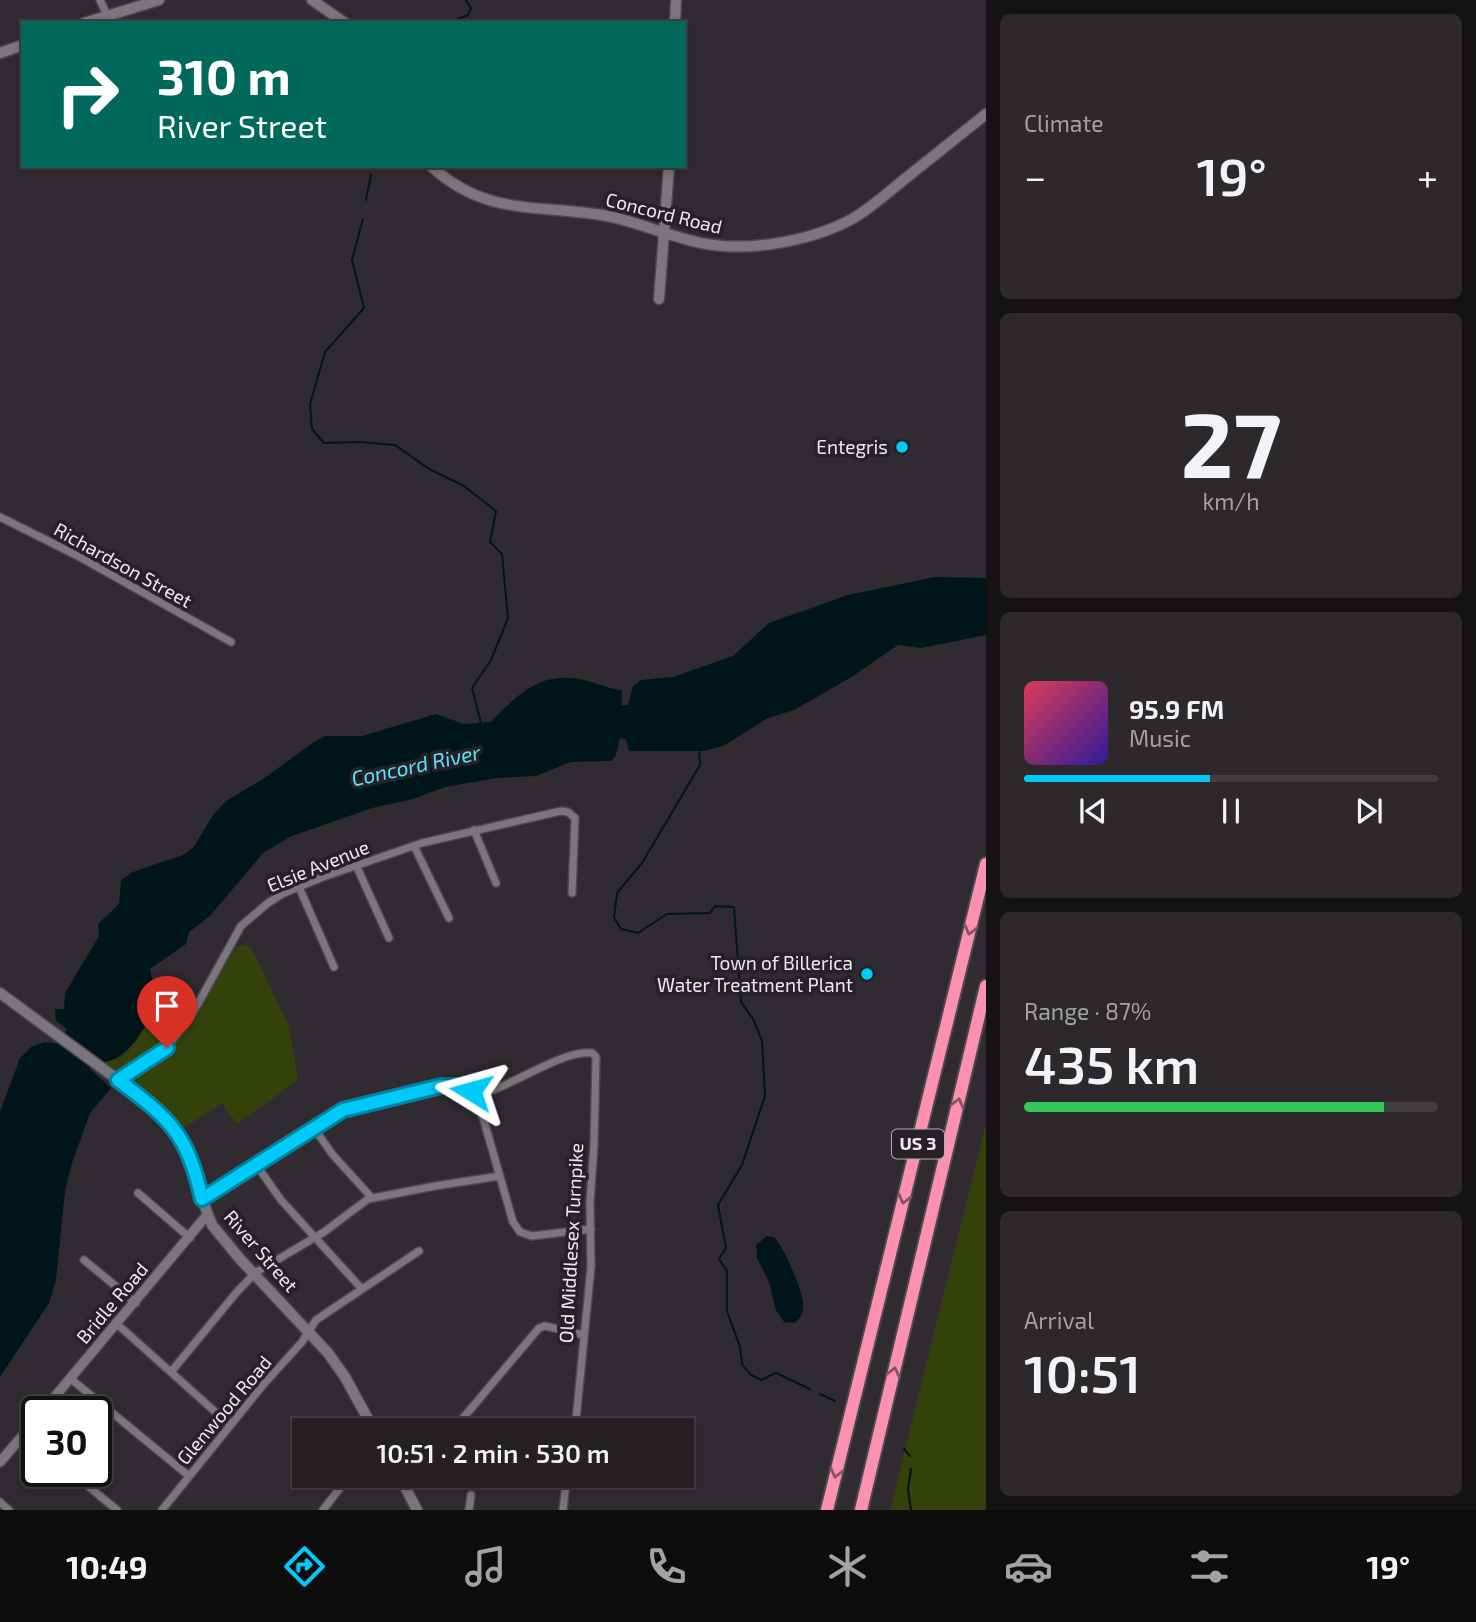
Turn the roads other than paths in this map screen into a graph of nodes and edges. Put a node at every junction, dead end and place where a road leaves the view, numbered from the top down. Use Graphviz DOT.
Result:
graph roads {
  1 [pos="100,0"];
  2 [pos="159,0"];
  3 [pos="312,0"];
  4 [pos="676,0"];
  5 [pos="107,15"];
  6 [pos="90,21"];
  7 [pos="342,21"];
  8 [pos="675,21"];
  9 [pos="21,46"];
  10 [pos="0,53"];
  11 [pos="986,114"];
  12 [pos="434,168"];
  13 [pos="669,168"];
  14 [pos="664,232"];
  15 [pos="659,299"];
  16 [pos="0,517"];
  17 [pos="231,642"];
  18 [pos="474,830"];
  19 [pos="414,846"];
  20 [pos="986,864"];
  21 [pos="356,865"];
  22 [pos="496,883"];
  23 [pos="299,887"];
  24 [pos="572,892"];
  25 [pos="449,918"];
  26 [pos="389,939"];
  27 [pos="334,967"];
  28 [pos="986,986"];
  29 [pos="0,993"];
  30 [pos="118,1080"];
  31 [pos="476,1093"];
  32 [pos="313,1127"];
  33 [pos="255,1163"];
  34 [pos="500,1177"];
  35 [pos="138,1193"];
  36 [pos="372,1198"];
  37 [pos="202,1199"];
  38 [pos="208,1215"];
  39 [pos="591,1229"];
  40 [pos="316,1237"];
  41 [pos="190,1238"];
  42 [pos="419,1251"];
  43 [pos="84,1260"];
  44 [pos="255,1273"];
  45 [pos="361,1288"];
  46 [pos="135,1303"];
  47 [pos="117,1324"];
  48 [pos="308,1330"];
  49 [pos="584,1335"];
  50 [pos="171,1372"];
  51 [pos="71,1379"];
  52 [pos="56,1396"];
  53 [pos="367,1418"];
  54 [pos="463,1418"];
  55 [pos="576,1418"];
  56 [pos="230,1425"];
  57 [pos="21,1438"];
  58 [pos="0,1462"];
  59 [pos="189,1476"];
  60 [pos="89,1487"];
  61 [pos="340,1488"];
  62 [pos="406,1488"];
  63 [pos="566,1488"];
  64 [pos="471,1495"];
  65 [pos="0,1502"];
  66 [pos="9,1510"];
  67 [pos="117,1510"];
  68 [pos="162,1510"];
  69 [pos="323,1510"];
  70 [pos="417,1510"];
  71 [pos="469,1510"];
  72 [pos="563,1510"];
  73 [pos="827,1510"];
  74 [pos="861,1510"];
  1 -- 5 [label="street"];
  2 -- 5 [label="main road"];
  3 -- 7 [label="main road"];
  4 -- 8 [label="main road"];
  5 -- 6 [label="main road"];
  9 -- 10 [label="main road"];
  11 -- 14 [label="main road, Concord Road"];
  12 -- 14 [label="main road, Concord Road"];
  13 -- 14 [label="main road"];
  14 -- 15 [label="main road"];
  16 -- 17 [label="street, Richardson Street"];
  18 -- 19 [label="street, Elsie Avenue"];
  18 -- 22 [label="street"];
  18 -- 24 [label="street, Elsie Avenue"];
  19 -- 21 [label="street, Elsie Avenue"];
  19 -- 25 [label="street"];
  20 -- 73 [label="highway, US 3, one-way"];
  21 -- 23 [label="street, Elsie Avenue"];
  21 -- 26 [label="street"];
  23 -- 27 [label="street"];
  23 -- 30 [label="street, Elsie Avenue"];
  74 -- 28 [label="highway, US 3, one-way"];
  29 -- 30 [label="main road, River Street"];
  30 -- 37 [label="main road, River Street"];
  31 -- 32 [label="street"];
  31 -- 34 [label="street"];
  31 -- 39 [label="street, Old Middlesex Turnpike"];
  32 -- 33 [label="street"];
  32 -- 36 [label="street"];
  33 -- 37 [label="street"];
  33 -- 40 [label="street"];
  34 -- 36 [label="street"];
  34 -- 39 [label="street"];
  35 -- 41 [label="street"];
  36 -- 40 [label="street"];
  37 -- 38 [label="main road, River Street"];
  38 -- 41 [label="street, Bridle Road"];
  38 -- 44 [label="main road, River Street"];
  39 -- 49 [label="street, Old Middlesex Turnpike"];
  40 -- 44 [label="street"];
  40 -- 45 [label="street"];
  41 -- 46 [label="street, Bridle Road"];
  42 -- 45 [label="street, Glenwood Road"];
  43 -- 46 [label="street"];
  44 -- 48 [label="main road, River Street"];
  44 -- 50 [label="street"];
  45 -- 48 [label="street, Glenwood Road"];
  46 -- 47 [label="street, Bridle Road"];
  47 -- 50 [label="street"];
  47 -- 51 [label="street, Bridle Road"];
  48 -- 53 [label="main road, River Street"];
  48 -- 56 [label="street, Glenwood Road"];
  49 -- 54 [label="street"];
  49 -- 55 [label="street, Old Middlesex Turnpike"];
  50 -- 56 [label="street"];
  51 -- 52 [label="street, Bridle Road"];
  51 -- 59 [label="street"];
  56 -- 59 [label="street, Glenwood Road"];
  57 -- 58 [label="street"];
  59 -- 68 [label="street, Glenwood Road"];
  60 -- 67 [label="street"];
  61 -- 69 [label="street"];
  62 -- 70 [label="main road"];
  63 -- 72 [label="street"];
  64 -- 71 [label="street"];
  65 -- 66 [label="street"];
}
